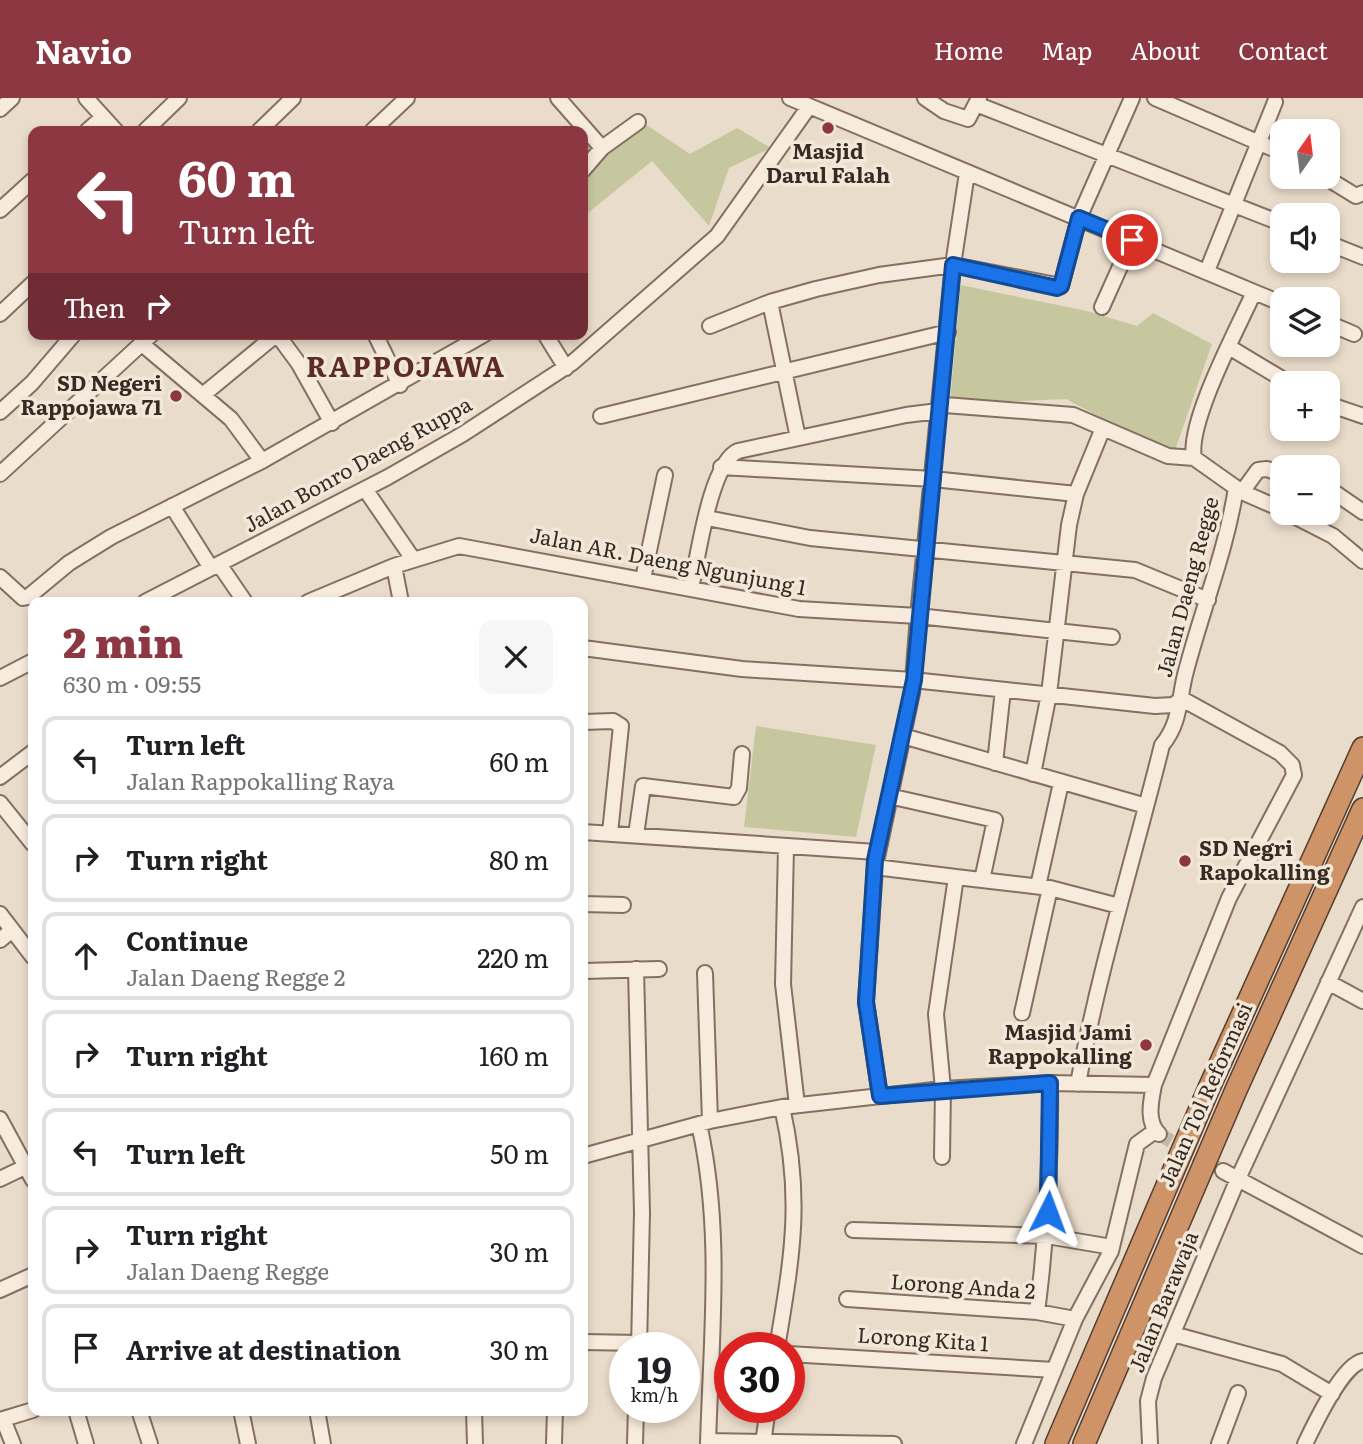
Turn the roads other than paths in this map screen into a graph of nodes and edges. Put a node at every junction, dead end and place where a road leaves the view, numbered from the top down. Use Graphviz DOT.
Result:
graph roads {
  1 [pos="86,98"];
  2 [pos="179,98"];
  3 [pos="293,98"];
  4 [pos="407,98"];
  5 [pos="558,98"];
  6 [pos="790,98"];
  7 [pos="925,98"];
  8 [pos="1132,98"];
  9 [pos="1155,98"];
  10 [pos="977,101"];
  11 [pos="1275,103"];
  12 [pos="808,108"];
  13 [pos="103,117"];
  14 [pos="638,122"];
  15 [pos="93,126"];
  16 [pos="111,126"];
  17 [pos="150,126"];
  18 [pos="264,126"];
  19 [pos="377,126"];
  20 [pos="583,126"];
  21 [pos="588,132"];
  22 [pos="1257,143"];
  23 [pos="602,148"];
  24 [pos="1270,148"];
  25 [pos="1107,155"];
  26 [pos="588,164"];
  27 [pos="967,173"];
  28 [pos="28,185"];
  29 [pos="1340,186"];
  30 [pos="1363,193"];
  31 [pos="1233,204"];
  32 [pos="0,210"];
  33 [pos="1079,218"];
  34 [pos="1270,219"];
  35 [pos="1132,240"];
  36 [pos="1340,248"];
  37 [pos="1363,257"];
  38 [pos="953,265"];
  39 [pos="1208,271"];
  40 [pos="28,288"];
  41 [pos="1254,292"];
  42 [pos="1270,299"];
  43 [pos="770,302"];
  44 [pos="1102,307"];
  45 [pos="0,314"];
  46 [pos="710,326"];
  47 [pos="1340,328"];
  48 [pos="948,332"];
  49 [pos="1354,334"];
  50 [pos="69,340"];
  51 [pos="146,340"];
  52 [pos="148,340"];
  53 [pos="270,340"];
  54 [pos="281,340"];
  55 [pos="378,340"];
  56 [pos="475,340"];
  57 [pos="549,340"];
  58 [pos="1229,347"];
  59 [pos="566,368"];
  60 [pos="785,371"];
  61 [pos="1270,371"];
  62 [pos="400,385"];
  63 [pos="204,394"];
  64 [pos="1340,408"];
  65 [pos="938,411"];
  66 [pos="0,412"];
  67 [pos="601,416"];
  68 [pos="1363,416"];
  69 [pos="332,423"];
  70 [pos="1103,428"];
  71 [pos="798,438"];
  72 [pos="1194,458"];
  73 [pos="262,461"];
  74 [pos="721,467"];
  75 [pos="1270,470"];
  76 [pos="0,474"];
  77 [pos="665,475"];
  78 [pos="933,480"];
  79 [pos="365,489"];
  80 [pos="1239,490"];
  81 [pos="1076,494"];
  82 [pos="1340,496"];
  83 [pos="1270,504"];
  84 [pos="172,506"];
  85 [pos="1363,512"];
  86 [pos="707,518"];
  87 [pos="1311,525"];
  88 [pos="925,551"];
  89 [pos="413,559"];
  90 [pos="1363,561"];
  91 [pos="1063,563"];
  92 [pos="215,566"];
  93 [pos="394,566"];
  94 [pos="643,579"];
  95 [pos="2,582"];
  96 [pos="691,588"];
  97 [pos="155,597"];
  98 [pos="241,597"];
  99 [pos="320,597"];
  100 [pos="400,597"];
  101 [pos="1209,600"];
  102 [pos="918,616"];
  103 [pos="1055,631"];
  104 [pos="1112,637"];
  105 [pos="588,649"];
  106 [pos="28,664"];
  107 [pos="0,678"];
  108 [pos="914,680"];
  109 [pos="1003,690"];
  110 [pos="1049,694"];
  111 [pos="1182,699"];
  112 [pos="588,722"];
  113 [pos="903,736"];
  114 [pos="1363,748"];
  115 [pos="742,754"];
  116 [pos="28,756"];
  117 [pos="995,763"];
  118 [pos="1033,774"];
  119 [pos="0,777"];
  120 [pos="1061,783"];
  121 [pos="889,796"];
  122 [pos="0,803"];
  123 [pos="1146,806"];
  124 [pos="1363,809"];
  125 [pos="588,832"];
  126 [pos="610,833"];
  127 [pos="636,835"];
  128 [pos="28,838"];
  129 [pos="786,847"];
  130 [pos="876,852"];
  131 [pos="875,867"];
  132 [pos="956,877"];
  133 [pos="982,880"];
  134 [pos="1044,887"];
  135 [pos="588,904"];
  136 [pos="623,905"];
  137 [pos="1119,906"];
  138 [pos="1363,907"];
  139 [pos="0,914"];
  140 [pos="12,930"];
  141 [pos="0,940"];
  142 [pos="28,951"];
  143 [pos="636,969"];
  144 [pos="660,969"];
  145 [pos="588,971"];
  146 [pos="705,973"];
  147 [pos="1328,982"];
  148 [pos="1363,1001"];
  149 [pos="1022,1013"];
  150 [pos="1050,1083"];
  151 [pos="1078,1084"];
  152 [pos="1154,1085"];
  153 [pos="943,1089"];
  154 [pos="880,1096"];
  155 [pos="790,1106"];
  156 [pos="0,1119"];
  157 [pos="705,1122"];
  158 [pos="640,1141"];
  159 [pos="588,1155"];
  160 [pos="942,1157"];
  161 [pos="28,1169"];
  162 [pos="1223,1171"];
  163 [pos="28,1173"];
  164 [pos="0,1179"];
  165 [pos="1237,1181"];
  166 [pos="853,1230"];
  167 [pos="1047,1236"];
  168 [pos="1363,1246"];
  169 [pos="1112,1247"];
  170 [pos="28,1277"];
  171 [pos="0,1290"];
  172 [pos="847,1299"];
  173 [pos="1037,1312"];
  174 [pos="1075,1319"];
  175 [pos="639,1332"];
  176 [pos="779,1332"];
  177 [pos="1173,1334"];
  178 [pos="588,1342"];
  179 [pos="609,1343"];
  180 [pos="805,1355"];
  181 [pos="1363,1361"];
  182 [pos="1054,1370"];
  183 [pos="1238,1393"];
  184 [pos="1332,1394"];
  185 [pos="28,1411"];
  186 [pos="78,1416"];
  187 [pos="141,1416"];
  188 [pos="243,1416"];
  189 [pos="318,1416"];
  190 [pos="474,1416"];
  191 [pos="555,1416"];
  192 [pos="2,1419"];
  193 [pos="636,1423"];
  194 [pos="766,1423"];
  195 [pos="708,1443"];
  196 [pos="763,1443"];
  197 [pos="13,1444"];
  198 [pos="86,1444"];
  199 [pos="150,1444"];
  200 [pos="248,1444"];
  201 [pos="323,1444"];
  202 [pos="475,1444"];
  203 [pos="554,1444"];
  204 [pos="635,1444"];
  205 [pos="894,1444"];
  206 [pos="1024,1444"];
  207 [pos="1056,1444"];
  208 [pos="1084,1444"];
  209 [pos="1151,1444"];
  210 [pos="1219,1444"];
  211 [pos="1305,1444"];
  1 -- 13 [label="street"];
  2 -- 17 [label="street"];
  3 -- 18 [label="street"];
  4 -- 19 [label="street"];
  5 -- 20 [label="street"];
  6 -- 12 [label="street"];
  7 -- 10 [label="street"];
  8 -- 25 [label="street"];
  9 -- 22 [label="street"];
  10 -- 25 [label="street"];
  11 -- 22 [label="street"];
  12 -- 27 [label="street"];
  12 -- 59 [label="street, Jalan Bonro Daeng Ruppa"];
  13 -- 15 [label="street"];
  13 -- 16 [label="street"];
  14 -- 23 [label="street"];
  21 -- 23 [label="street"];
  22 -- 24 [label="street"];
  22 -- 31 [label="street"];
  23 -- 26 [label="street"];
  25 -- 31 [label="street"];
  25 -- 33 [label="street"];
  27 -- 33 [label="street"];
  27 -- 38 [label="street"];
  28 -- 32 [label="street"];
  29 -- 30 [label="street"];
  31 -- 34 [label="street"];
  31 -- 39 [label="street"];
  33 -- 35 [label="street"];
  33 -- 38 [label="street"];
  35 -- 39 [label="street"];
  35 -- 44 [label="street"];
  36 -- 37 [label="street"];
  38 -- 43 [label="street"];
  38 -- 48 [label="street"];
  39 -- 41 [label="street"];
  40 -- 45 [label="street"];
  41 -- 42 [label="street"];
  41 -- 58 [label="street"];
  43 -- 46 [label="street"];
  43 -- 60 [label="street"];
  47 -- 49 [label="street"];
  48 -- 60 [label="street"];
  48 -- 65 [label="street"];
  50 -- 66 [label="street"];
  51 -- 76 [label="street"];
  52 -- 63 [label="street"];
  53 -- 63 [label="street"];
  54 -- 69 [label="street"];
  55 -- 62 [label="street"];
  56 -- 62 [label="street"];
  57 -- 59 [label="street"];
  58 -- 61 [label="street"];
  58 -- 72 [label="street"];
  59 -- 79 [label="street, Jalan Bonro Daeng Ruppa"];
  60 -- 67 [label="street"];
  60 -- 71 [label="street"];
  62 -- 69 [label="street"];
  63 -- 73 [label="street"];
  64 -- 68 [label="street"];
  65 -- 70 [label="street"];
  65 -- 71 [label="street"];
  65 -- 78 [label="street"];
  69 -- 73 [label="street"];
  70 -- 72 [label="street"];
  70 -- 81 [label="street"];
  71 -- 74 [label="street"];
  72 -- 80 [label="street, Jalan Daeng Regge"];
  73 -- 84 [label="street"];
  74 -- 78 [label="street"];
  74 -- 86 [label="street"];
  75 -- 80 [label="street"];
  77 -- 94 [label="street"];
  78 -- 81 [label="street"];
  78 -- 88 [label="street"];
  79 -- 89 [label="street"];
  79 -- 92 [label="street, Jalan Bonro Daeng Ruppa"];
  80 -- 83 [label="street"];
  80 -- 101 [label="street, Jalan Daeng Regge"];
  81 -- 91 [label="street"];
  82 -- 85 [label="street"];
  84 -- 92 [label="street"];
  84 -- 95 [label="street"];
  86 -- 88 [label="street"];
  86 -- 96 [label="street"];
  87 -- 90 [label="street"];
  88 -- 91 [label="street"];
  88 -- 102 [label="street"];
  89 -- 93 [label="street, Jalan AR. Daeng Ngunjung 1"];
  89 -- 94 [label="street, Jalan AR. Daeng Ngunjung 1"];
  91 -- 101 [label="street"];
  91 -- 103 [label="street"];
  92 -- 97 [label="street, Jalan Bonro Daeng Ruppa"];
  92 -- 98 [label="street"];
  93 -- 99 [label="street, Jalan AR. Daeng Ngunjung 1"];
  93 -- 100 [label="street"];
  94 -- 96 [label="street, Jalan AR. Daeng Ngunjung 1"];
  96 -- 102 [label="street, Jalan AR. Daeng Ngunjung 1"];
  101 -- 111 [label="street, Jalan Daeng Regge"];
  102 -- 103 [label="street, Jalan AR. Daeng Ngunjung 1"];
  102 -- 108 [label="street"];
  103 -- 104 [label="street, Jalan AR. Daeng Ngunjung 1"];
  103 -- 110 [label="street"];
  105 -- 108 [label="street"];
  106 -- 107 [label="street"];
  108 -- 109 [label="street"];
  108 -- 113 [label="street"];
  109 -- 110 [label="street"];
  109 -- 117 [label="street"];
  110 -- 111 [label="street"];
  110 -- 118 [label="street"];
  111 -- 123 [label="street"];
  111 -- 152 [label="street, Jalan Daeng Regge"];
  112 -- 126 [label="street"];
  113 -- 117 [label="street"];
  113 -- 121 [label="street"];
  114 -- 207 [label="highway, Jalan Tol Reformasi"];
  115 -- 127 [label="street"];
  116 -- 119 [label="street"];
  117 -- 118 [label="street"];
  118 -- 120 [label="street"];
  120 -- 123 [label="street"];
  120 -- 134 [label="street"];
  121 -- 130 [label="street"];
  121 -- 133 [label="street"];
  122 -- 128 [label="street"];
  123 -- 137 [label="street"];
  124 -- 208 [label="highway, Jalan Tol Reformasi"];
  125 -- 126 [label="street"];
  126 -- 127 [label="street"];
  127 -- 129 [label="street"];
  129 -- 130 [label="street"];
  129 -- 155 [label="street"];
  130 -- 131 [label="street"];
  131 -- 132 [label="street"];
  131 -- 154 [label="street"];
  132 -- 133 [label="street"];
  132 -- 153 [label="street"];
  133 -- 134 [label="street"];
  134 -- 137 [label="street"];
  134 -- 149 [label="street"];
  135 -- 136 [label="street"];
  137 -- 151 [label="street"];
  138 -- 147 [label="street, Jalan Barawaja"];
  139 -- 140 [label="street"];
  140 -- 141 [label="street"];
  140 -- 142 [label="street"];
  143 -- 144 [label="street"];
  143 -- 145 [label="street"];
  143 -- 158 [label="street"];
  146 -- 157 [label="street"];
  147 -- 148 [label="street"];
  147 -- 165 [label="street, Jalan Barawaja"];
  150 -- 151 [label="street"];
  150 -- 153 [label="street"];
  150 -- 167 [label="street"];
  151 -- 152 [label="street"];
  152 -- 169 [label="street"];
  153 -- 154 [label="street"];
  153 -- 160 [label="street"];
  154 -- 155 [label="street"];
  155 -- 157 [label="street"];
  155 -- 176 [label="street"];
  156 -- 161 [label="street"];
  157 -- 158 [label="street"];
  157 -- 195 [label="street"];
  158 -- 159 [label="street"];
  158 -- 175 [label="street"];
  162 -- 165 [label="street"];
  163 -- 164 [label="street"];
  165 -- 168 [label="street"];
  165 -- 177 [label="street, Jalan Barawaja"];
  166 -- 167 [label="street"];
  167 -- 169 [label="street"];
  167 -- 173 [label="street"];
  169 -- 174 [label="street"];
  170 -- 171 [label="street"];
  172 -- 173 [label="street, Lorong Anda 2"];
  173 -- 174 [label="street, Lorong Anda 2"];
  174 -- 182 [label="street"];
  177 -- 184 [label="street"];
  177 -- 209 [label="street, Jalan Barawaja"];
  178 -- 179 [label="street"];
  180 -- 182 [label="street, Lorong Kita 1"];
  181 -- 184 [label="street"];
  182 -- 206 [label="street"];
  183 -- 210 [label="street"];
  184 -- 211 [label="street"];
  185 -- 192 [label="street"];
  186 -- 198 [label="street"];
  187 -- 199 [label="street"];
  188 -- 200 [label="street"];
  189 -- 201 [label="street"];
  190 -- 202 [label="street"];
  191 -- 203 [label="street"];
  192 -- 197 [label="street"];
  193 -- 204 [label="street"];
  194 -- 196 [label="street"];
  195 -- 196 [label="street"];
  196 -- 205 [label="street"];
}
